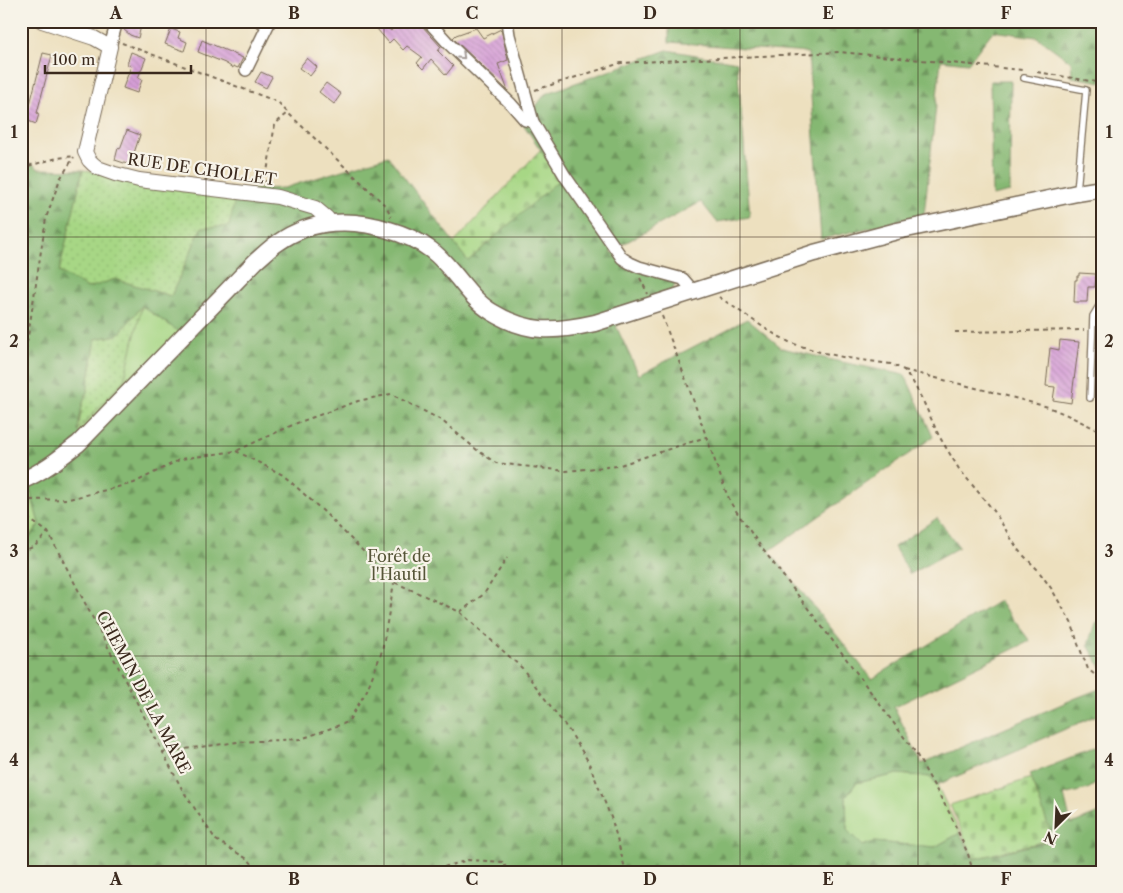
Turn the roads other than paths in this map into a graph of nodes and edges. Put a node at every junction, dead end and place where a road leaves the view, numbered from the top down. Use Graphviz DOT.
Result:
graph roads {
  1 [pos="42,21"];
  2 [pos="117,21"];
  3 [pos="260,21"];
  4 [pos="428,21"];
  5 [pos="452,21"];
  6 [pos="458,21"];
  7 [pos="507,21"];
  8 [pos="111,43"];
  9 [pos="246,70"];
  10 [pos="1024,78"];
  11 [pos="533,122"];
  12 [pos="1102,189"];
  13 [pos="1077,193"];
  14 [pos="328,223"];
  15 [pos="700,290"];
  16 [pos="1102,301"];
  17 [pos="1090,398"];
  18 [pos="22,481"];
  19 [pos="21,514"];
  1 -- 8 [label="street"];
  2 -- 8 [label="street"];
  3 -- 9 [label="street"];
  4 -- 11 [label="street, one-way"];
  5 -- 6 [label="lane"];
  7 -- 11 [label="street"];
  8 -- 14 [label="street, RUE DE CHOLLET"];
  10 -- 13 [label="lane"];
  11 -- 15 [label="street"];
  12 -- 13 [label="main road"];
  13 -- 15 [label="main road"];
  14 -- 15 [label="main road"];
  14 -- 18 [label="main road"];
  16 -- 17 [label="lane"];
  18 -- 19 [label="lane"];
}
